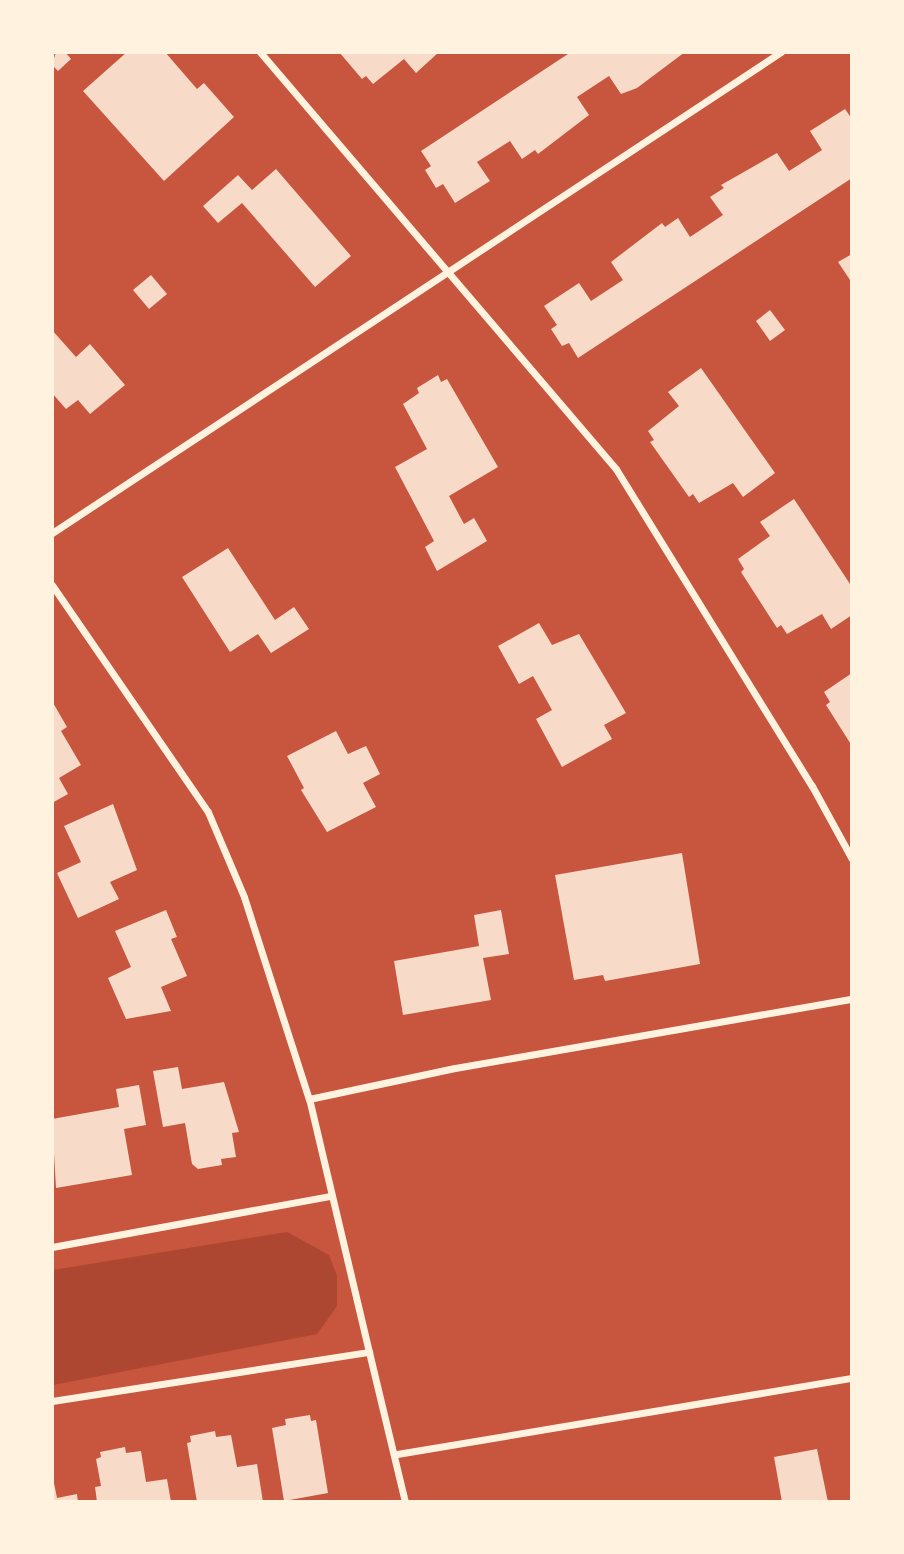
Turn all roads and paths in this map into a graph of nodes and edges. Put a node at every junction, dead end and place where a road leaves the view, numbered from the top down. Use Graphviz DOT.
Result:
graph roads {
  1 [pos="260,52"];
  2 [pos="781,52"];
  3 [pos="449,272"];
  4 [pos="52,533"];
  5 [pos="52,586"];
  6 [pos="852,859"];
  7 [pos="852,999"];
  8 [pos="309,1099"];
  9 [pos="329,1196"];
  10 [pos="52,1247"];
  11 [pos="369,1352"];
  12 [pos="852,1378"];
  13 [pos="52,1401"];
  14 [pos="397,1454"];
  15 [pos="405,1502"];
  1 -- 3 [label="street"];
  2 -- 3 [label="street"];
  3 -- 4 [label="street"];
  3 -- 6 [label="street"];
  5 -- 8 [label="street"];
  7 -- 8 [label="street"];
  8 -- 9 [label="street"];
  9 -- 10 [label="street"];
  9 -- 11 [label="street"];
  11 -- 13 [label="street"];
  11 -- 14 [label="street"];
  12 -- 14 [label="street"];
  14 -- 15 [label="street"];
}
